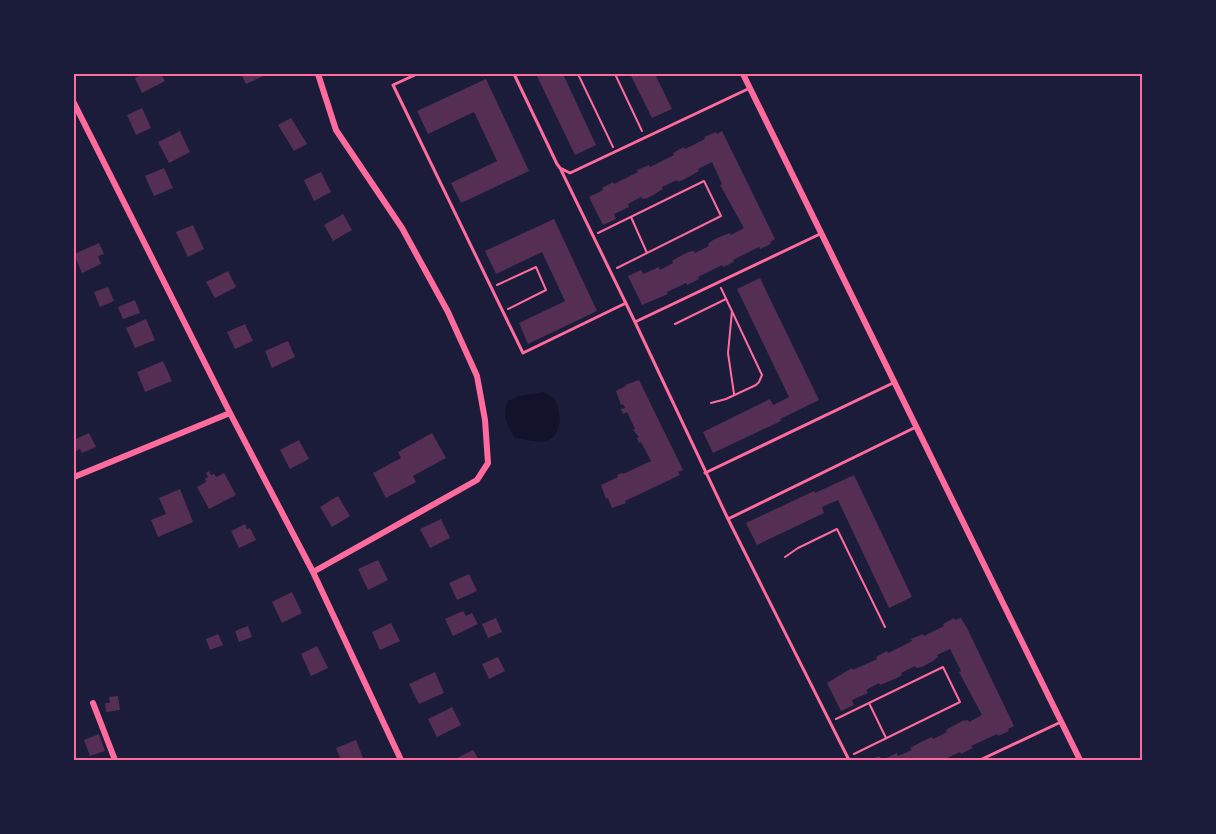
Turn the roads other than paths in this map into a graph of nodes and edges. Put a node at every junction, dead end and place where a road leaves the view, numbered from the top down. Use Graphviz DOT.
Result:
graph roads {
  1 [pos="318,74"];
  2 [pos="417,74"];
  3 [pos="514,74"];
  4 [pos="743,74"];
  5 [pos="750,88"];
  6 [pos="74,103"];
  7 [pos="560,168"];
  8 [pos="821,233"];
  9 [pos="626,303"];
  10 [pos="635,322"];
  11 [pos="895,383"];
  12 [pos="230,413"];
  13 [pos="916,427"];
  14 [pos="705,473"];
  15 [pos="74,477"];
  16 [pos="728,519"];
  17 [pos="313,572"];
  18 [pos="93,703"];
  19 [pos="1061,722"];
  20 [pos="849,759"];
  21 [pos="115,760"];
  22 [pos="401,760"];
  23 [pos="980,760"];
  24 [pos="1080,760"];
  1 -- 17 [label="street"];
  2 -- 9 [label="lane"];
  3 -- 7 [label="lane"];
  4 -- 5 [label="street"];
  5 -- 7 [label="lane"];
  5 -- 8 [label="street"];
  6 -- 12 [label="street"];
  7 -- 9 [label="lane"];
  8 -- 10 [label="lane"];
  8 -- 11 [label="street"];
  9 -- 10 [label="lane"];
  10 -- 14 [label="lane"];
  11 -- 13 [label="street"];
  11 -- 14 [label="lane"];
  12 -- 15 [label="street"];
  12 -- 17 [label="street"];
  13 -- 16 [label="lane"];
  13 -- 19 [label="street"];
  14 -- 16 [label="lane"];
  16 -- 20 [label="lane"];
  17 -- 22 [label="street"];
  18 -- 21 [label="street"];
  19 -- 23 [label="lane"];
  19 -- 24 [label="street"];
}
